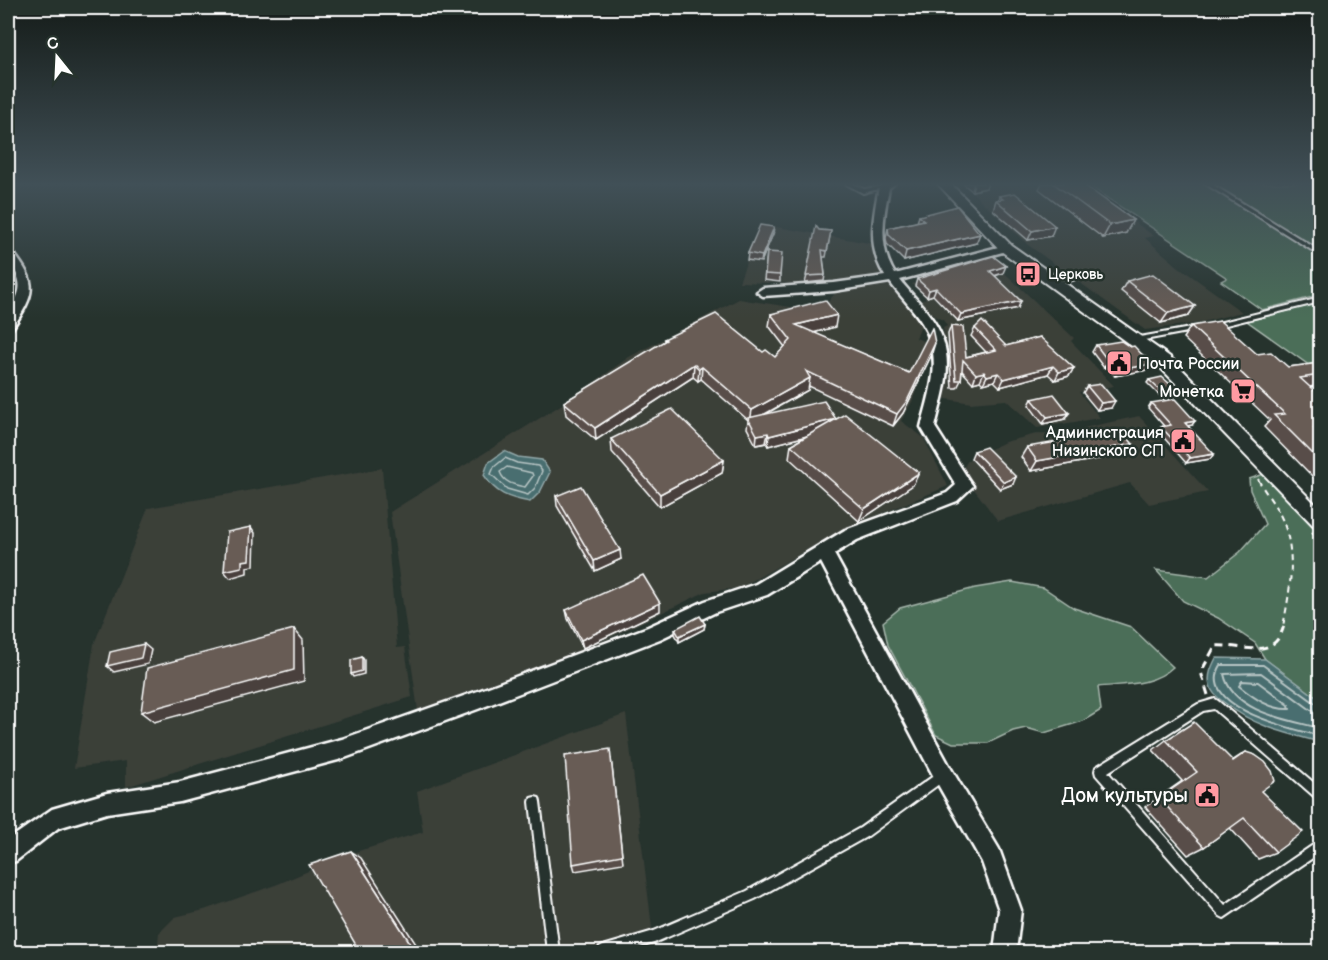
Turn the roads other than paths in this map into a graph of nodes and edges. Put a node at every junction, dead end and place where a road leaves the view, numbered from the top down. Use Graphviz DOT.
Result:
graph roads {
  1 [pos="879,228"];
  2 [pos="986,228"];
  3 [pos="1279,228"];
  4 [pos="1006,248"];
  5 [pos="8,253"];
  6 [pos="1320,253"];
  7 [pos="892,278"];
  8 [pos="1073,278"];
  9 [pos="1055,284"];
  10 [pos="763,292"];
  11 [pos="1320,300"];
  12 [pos="8,326"];
  13 [pos="1134,340"];
  14 [pos="1319,516"];
  15 [pos="825,553"];
  16 [pos="943,774"];
  17 [pos="1320,794"];
  18 [pos="535,802"];
  19 [pos="1320,847"];
  20 [pos="8,852"];
  21 [pos="553,952"];
  22 [pos="603,952"];
  23 [pos="1005,952"];
  1 -- 7 [label="street"];
  2 -- 4 [label="street"];
  3 -- 6 [label="lane"];
  4 -- 7 [label="street"];
  4 -- 9 [label="street"];
  5 -- 12 [label="street"];
  7 -- 10 [label="street"];
  7 -- 15 [label="street"];
  8 -- 9 [label="lane"];
  9 -- 13 [label="street"];
  11 -- 13 [label="lane"];
  13 -- 14 [label="street"];
  15 -- 16 [label="street"];
  15 -- 20 [label="street"];
  16 -- 22 [label="lane"];
  16 -- 23 [label="street"];
  17 -- 19 [label="lane"];
  18 -- 21 [label="lane"];
}
